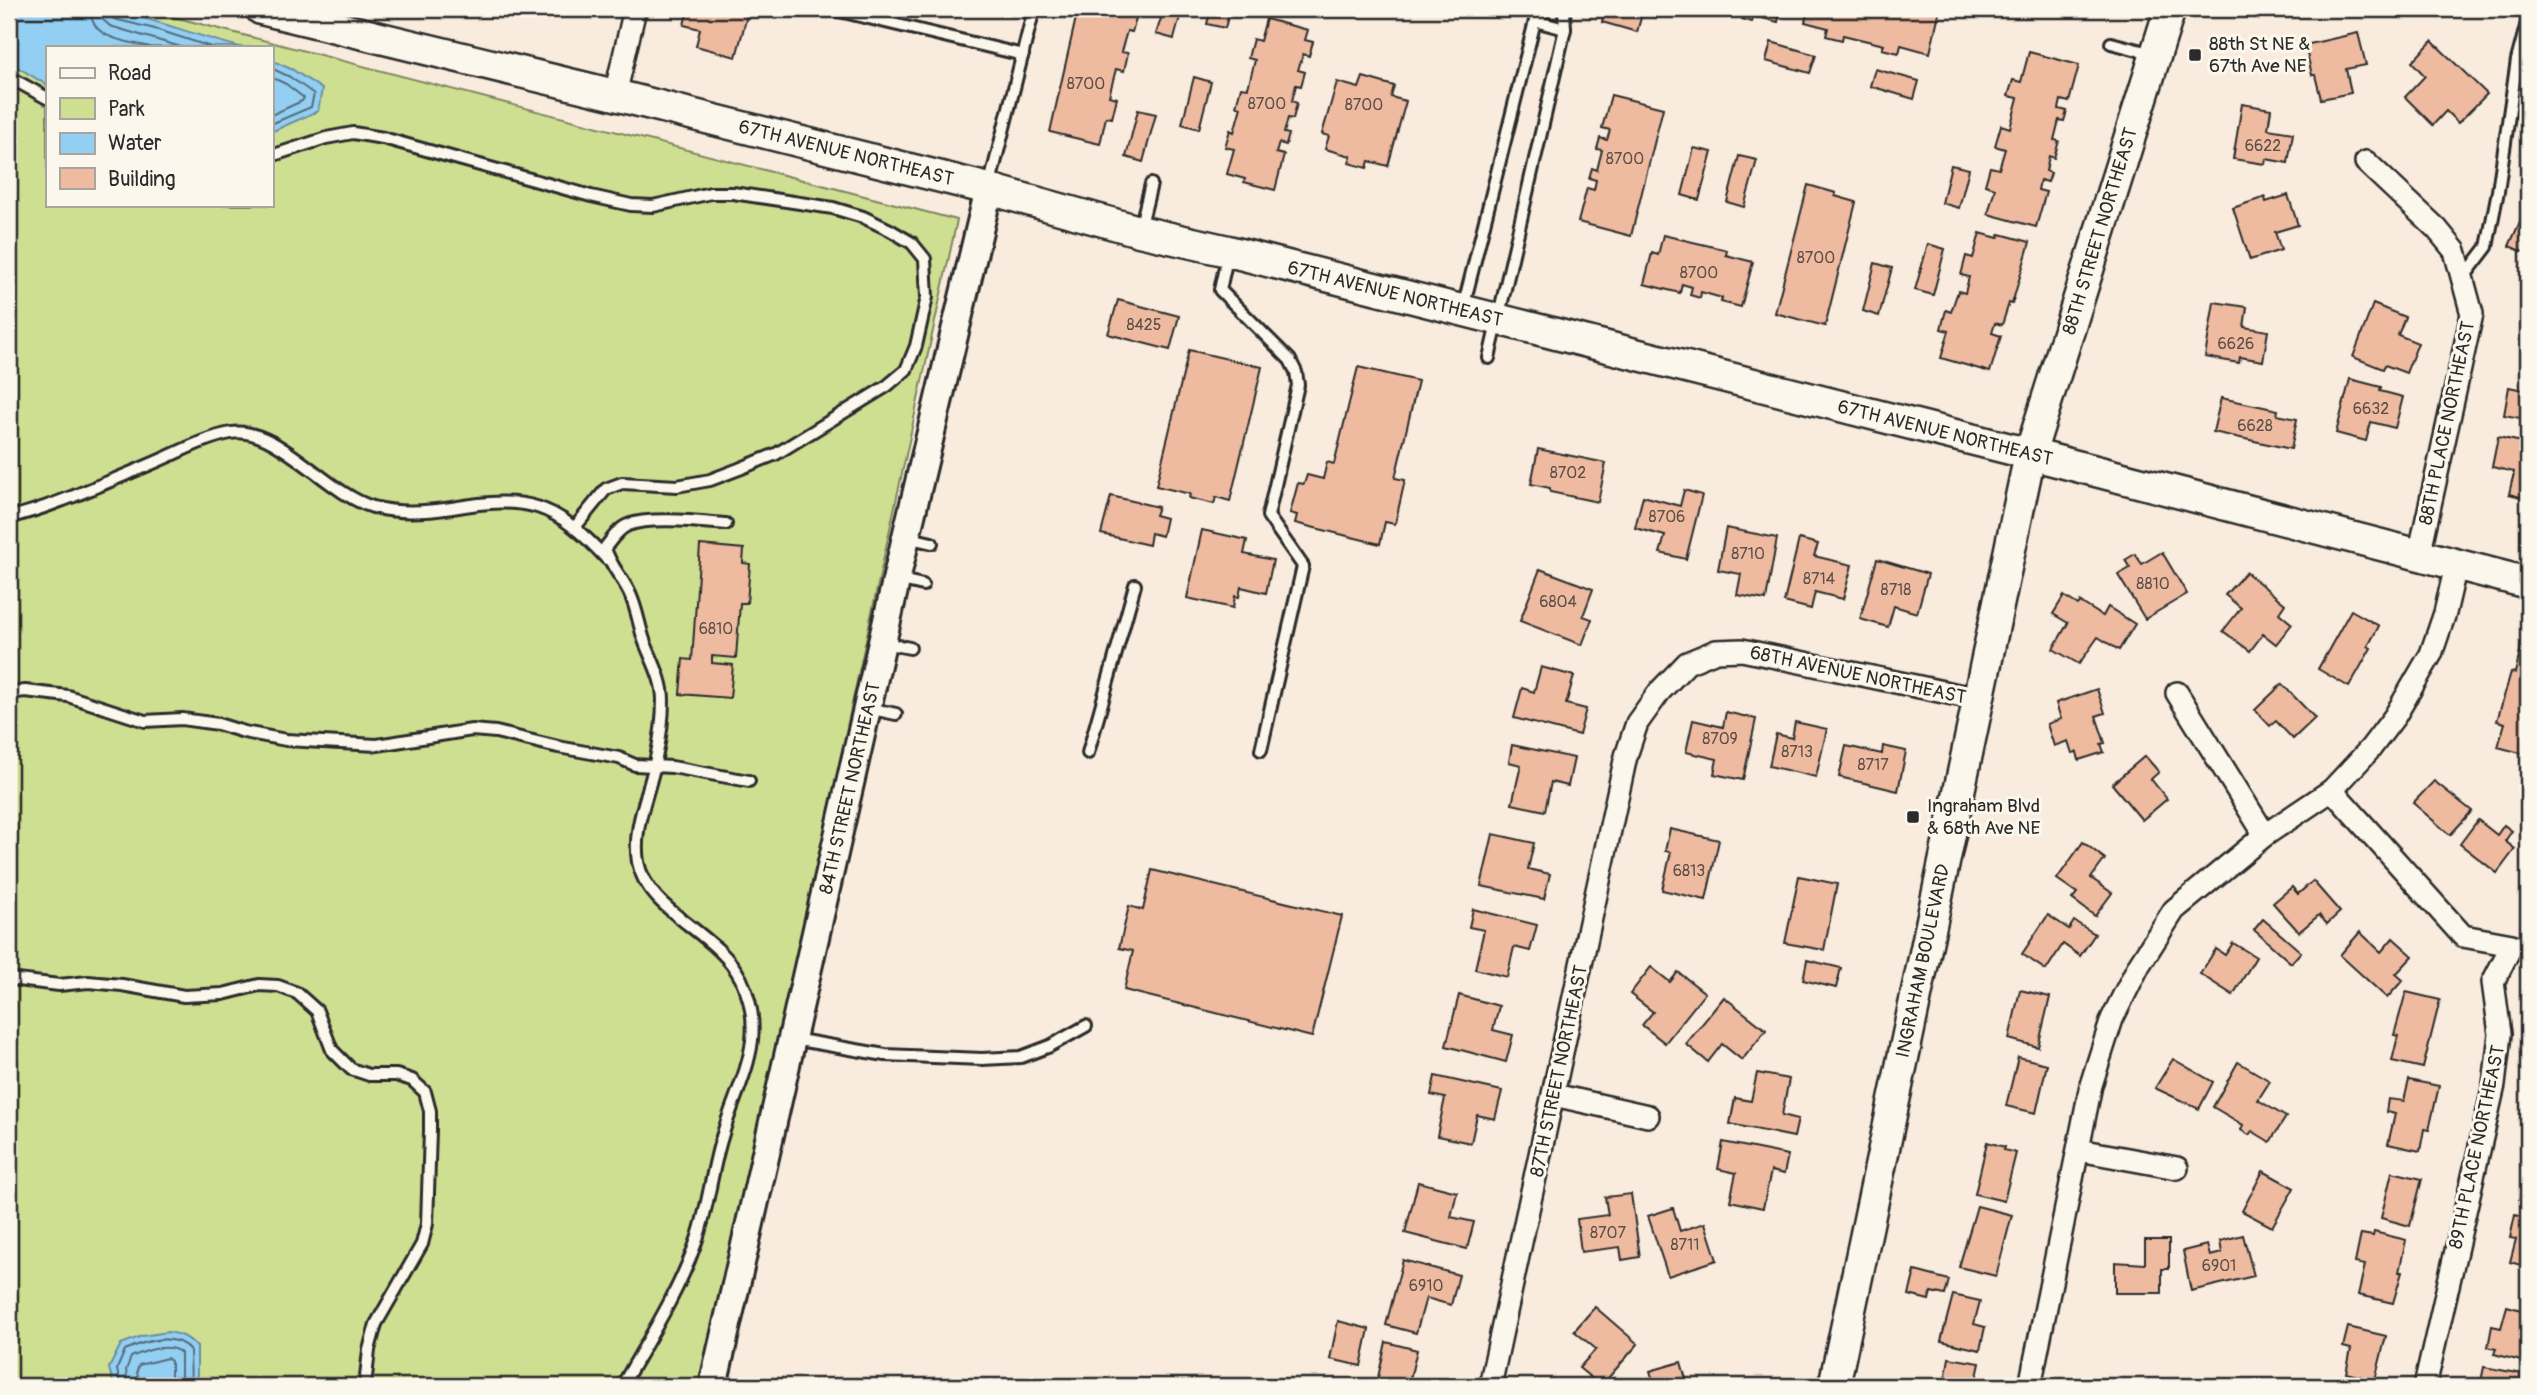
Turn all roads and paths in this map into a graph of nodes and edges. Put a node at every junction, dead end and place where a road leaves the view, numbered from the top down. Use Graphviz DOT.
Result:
graph roads {
  1 [pos="261,9"];
  2 [pos="635,9"];
  3 [pos="831,9"];
  4 [pos="1034,9"];
  5 [pos="1546,9"];
  6 [pos="1563,9"];
  7 [pos="2170,9"];
  8 [pos="880,14"];
  9 [pos="2528,19"];
  10 [pos="1535,21"];
  11 [pos="1565,29"];
  12 [pos="2111,43"];
  13 [pos="1023,55"];
  14 [pos="2156,55"];
  15 [pos="9,76"];
  16 [pos="614,95"];
  17 [pos="46,97"];
  18 [pos="273,155"];
  19 [pos="2366,162"];
  20 [pos="1152,184"];
  21 [pos="989,190"];
  22 [pos="1139,231"];
  23 [pos="1228,251"];
  24 [pos="2463,278"];
  25 [pos="1462,311"];
  26 [pos="1497,319"];
  27 [pos="1489,358"];
  28 [pos="2030,454"];
  29 [pos="9,517"];
  30 [pos="726,524"];
  31 [pos="575,527"];
  32 [pos="906,537"];
  33 [pos="932,543"];
  34 [pos="2418,555"];
  35 [pos="609,561"];
  36 [pos="2456,566"];
  37 [pos="894,569"];
  38 [pos="2528,583"];
  39 [pos="923,585"];
  40 [pos="1135,585"];
  41 [pos="884,643"];
  42 [pos="909,648"];
  43 [pos="9,693"];
  44 [pos="2178,693"];
  45 [pos="1977,699"];
  46 [pos="868,708"];
  47 [pos="895,714"];
  48 [pos="1262,750"];
  49 [pos="1088,753"];
  50 [pos="1626,756"];
  51 [pos="654,766"];
  52 [pos="749,781"];
  53 [pos="2332,790"];
  54 [pos="2265,835"];
  55 [pos="9,979"];
  56 [pos="1086,1026"];
  57 [pos="792,1039"];
  58 [pos="1554,1095"];
  59 [pos="1648,1116"];
  60 [pos="2079,1150"];
  61 [pos="2177,1168"];
  62 [pos="365,1386"];
  63 [pos="622,1386"];
  64 [pos="713,1386"];
  65 [pos="1490,1386"];
  66 [pos="1834,1386"];
  67 [pos="2030,1386"];
  68 [pos="2425,1386"];
  1 -- 16 [label="main road, 67TH AVENUE NORTHEAST"];
  2 -- 16 [label="street"];
  3 -- 8 [label="lane"];
  4 -- 13 [label="lane"];
  5 -- 10 [label="lane"];
  6 -- 11 [label="lane"];
  7 -- 14 [label="main road, 88TH STREET NORTHEAST"];
  8 -- 13 [label="lane"];
  9 -- 24 [label="lane"];
  10 -- 11 [label="lane"];
  10 -- 25 [label="lane"];
  11 -- 26 [label="lane"];
  12 -- 14 [label="lane"];
  13 -- 21 [label="lane"];
  14 -- 28 [label="main road, 88TH STREET NORTHEAST"];
  15 -- 17 [label="lane"];
  16 -- 21 [label="main road, 67TH AVENUE NORTHEAST"];
  18 -- 31 [label="lane"];
  19 -- 24 [label="street, 88TH PLACE NORTHEAST"];
  20 -- 22 [label="lane"];
  21 -- 22 [label="main road, 67TH AVENUE NORTHEAST"];
  21 -- 32 [label="street, 84TH STREET NORTHEAST"];
  22 -- 23 [label="main road, 67TH AVENUE NORTHEAST"];
  23 -- 25 [label="main road, 67TH AVENUE NORTHEAST"];
  23 -- 48 [label="lane"];
  24 -- 34 [label="street, 88TH PLACE NORTHEAST"];
  25 -- 26 [label="main road, 67TH AVENUE NORTHEAST"];
  26 -- 27 [label="lane"];
  26 -- 28 [label="main road, 67TH AVENUE NORTHEAST"];
  28 -- 34 [label="main road, 67TH AVENUE NORTHEAST"];
  28 -- 45 [label="main road, INGRAHAM BOULEVARD"];
  29 -- 31 [label="lane"];
  30 -- 35 [label="lane"];
  31 -- 35 [label="lane"];
  32 -- 33 [label="lane"];
  32 -- 37 [label="street, 84TH STREET NORTHEAST"];
  34 -- 36 [label="main road, 67TH AVENUE NORTHEAST"];
  35 -- 51 [label="lane"];
  36 -- 38 [label="main road, 67TH AVENUE NORTHEAST"];
  36 -- 53 [label="street"];
  37 -- 39 [label="lane"];
  37 -- 41 [label="street, 84TH STREET NORTHEAST"];
  40 -- 49 [label="lane"];
  41 -- 42 [label="lane"];
  41 -- 46 [label="street, 84TH STREET NORTHEAST"];
  43 -- 51 [label="lane"];
  44 -- 54 [label="street"];
  45 -- 50 [label="street, 68TH AVENUE NORTHEAST"];
  45 -- 66 [label="main road, INGRAHAM BOULEVARD"];
  46 -- 47 [label="lane"];
  46 -- 57 [label="street, 84TH STREET NORTHEAST"];
  50 -- 58 [label="street, 87TH STREET NORTHEAST"];
  51 -- 52 [label="lane"];
  51 -- 63 [label="lane"];
  53 -- 54 [label="street"];
  53 -- 68 [label="street, 89TH PLACE NORTHEAST"];
  54 -- 60 [label="street"];
  55 -- 62 [label="lane"];
  56 -- 57 [label="lane"];
  57 -- 64 [label="street, 84TH STREET NORTHEAST"];
  58 -- 59 [label="street"];
  58 -- 65 [label="street, 87TH STREET NORTHEAST"];
  60 -- 61 [label="street"];
  60 -- 67 [label="street"];
}
